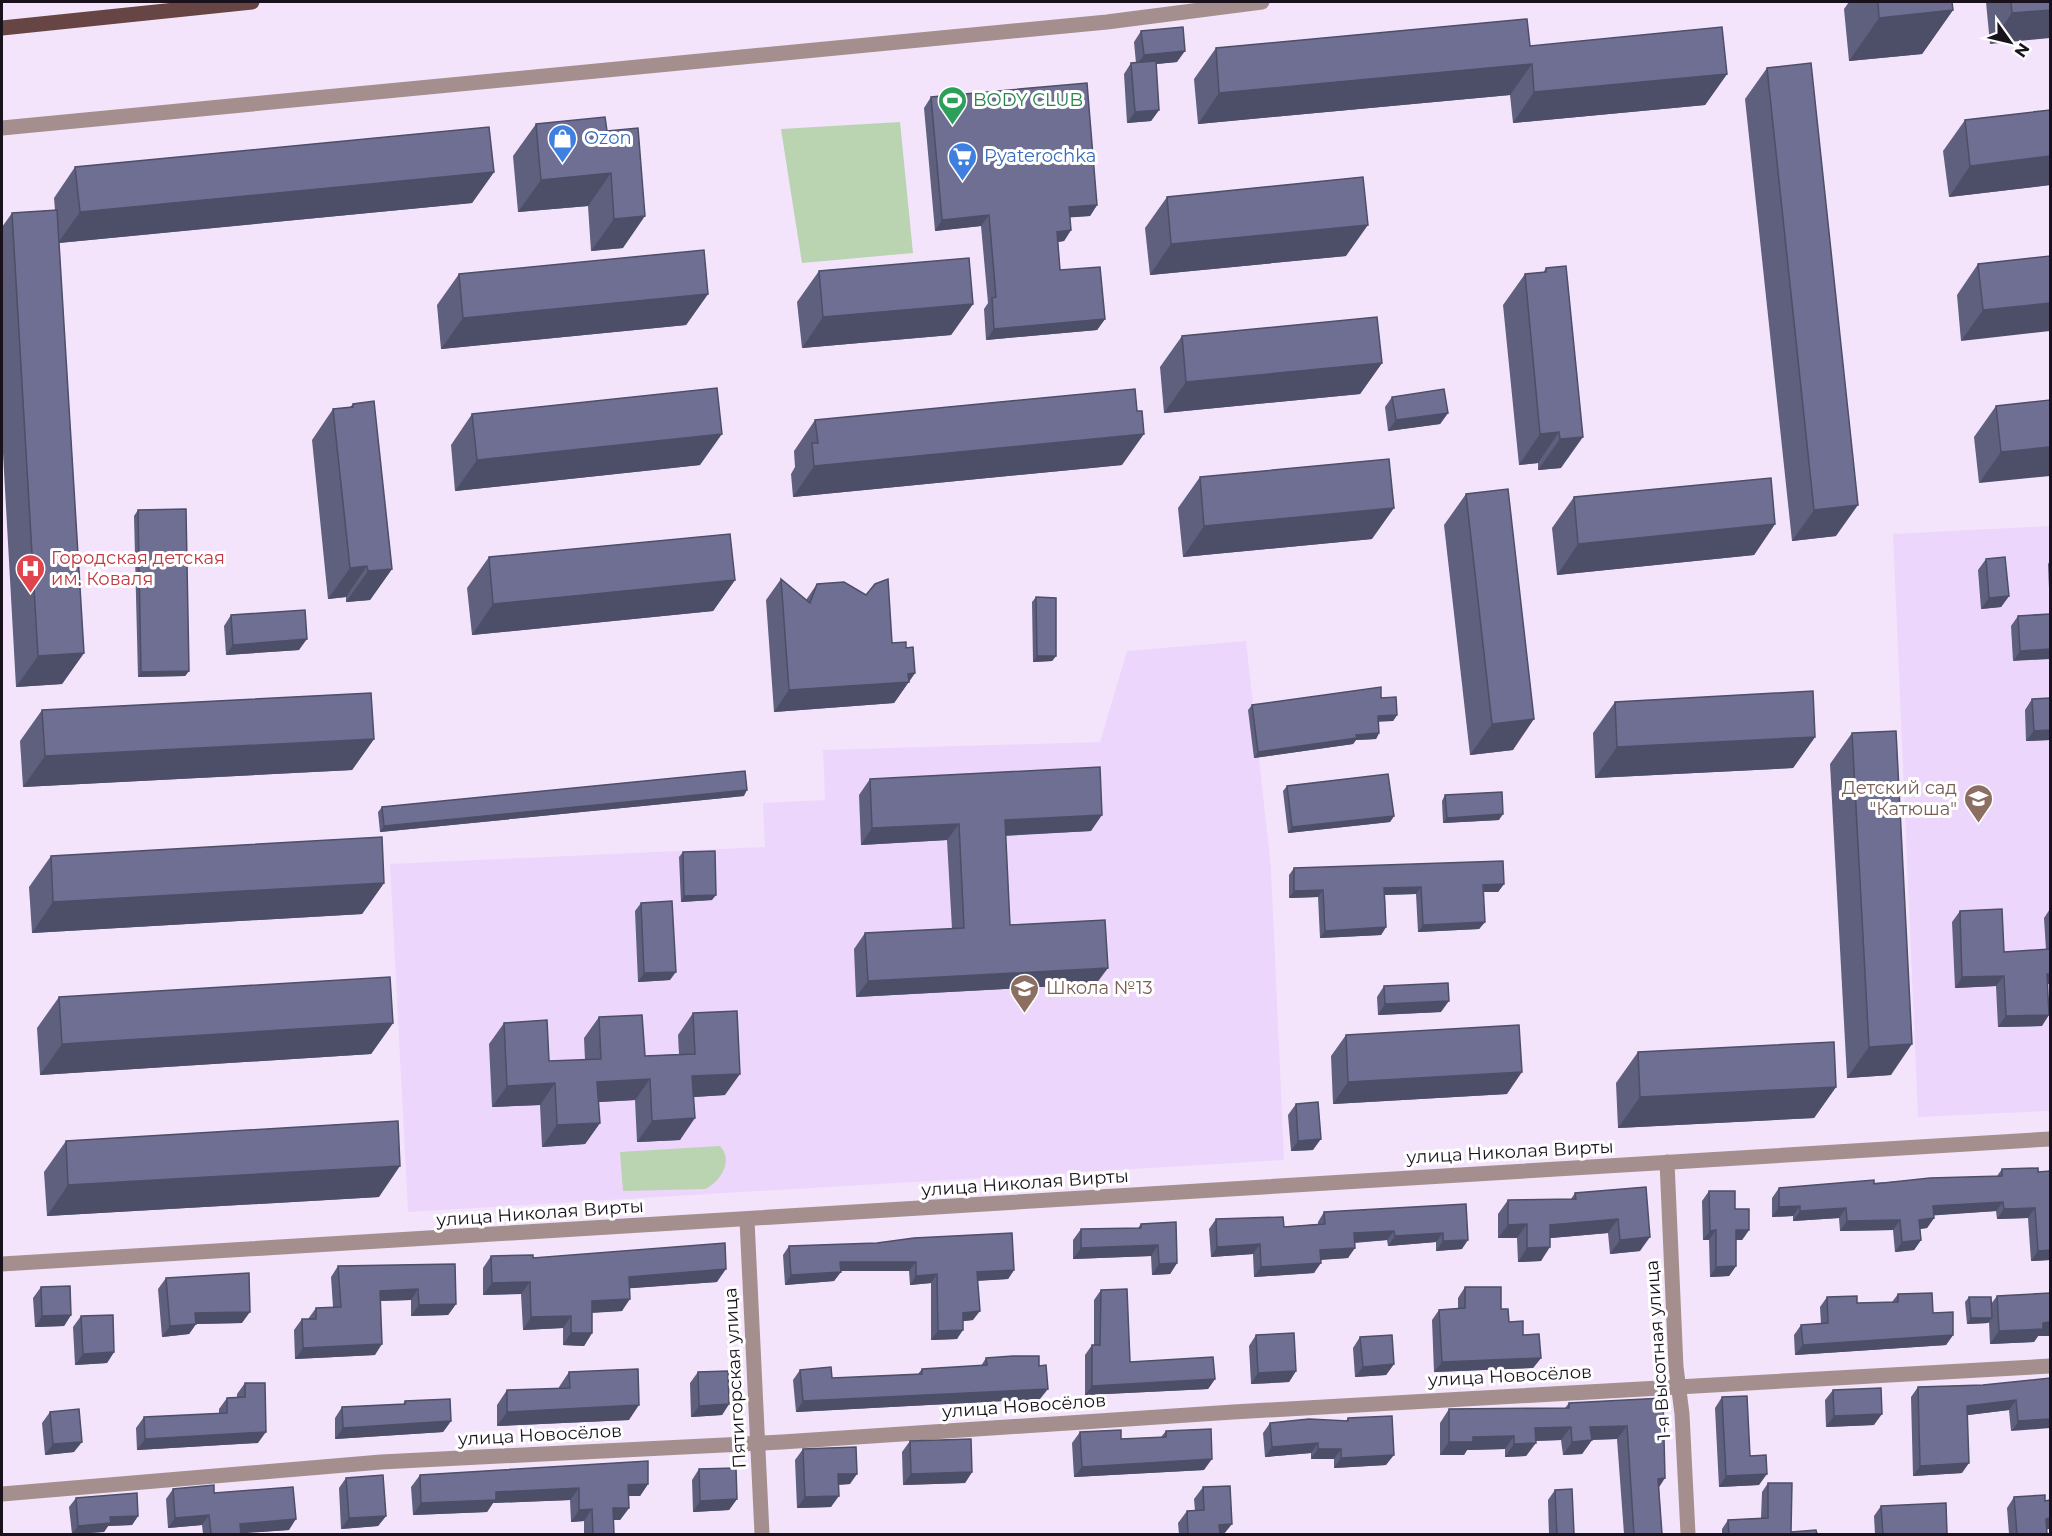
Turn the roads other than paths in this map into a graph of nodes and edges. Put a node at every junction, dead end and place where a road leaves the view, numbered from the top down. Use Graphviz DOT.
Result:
graph roads {
  1 [pos="252,2"];
  2 [pos="1262,2"];
  3 [pos="2,28"];
  4 [pos="2,129"];
  5 [pos="2050,1139"];
  6 [pos="1667,1162"];
  7 [pos="747,1220"];
  8 [pos="2,1264"];
  9 [pos="2050,1366"];
  10 [pos="1679,1388"];
  11 [pos="758,1443"];
  12 [pos="2,1494"];
  13 [pos="762,1534"];
  14 [pos="1688,1534"];
  1 -- 3 [label="main road"];
  2 -- 4 [label="street"];
  5 -- 6 [label="street, улица Николая Вирты"];
  6 -- 7 [label="street, улица Николая Вирты"];
  6 -- 10 [label="street, 1-я Высотная улица"];
  7 -- 8 [label="street, улица Николая Вирты"];
  7 -- 11 [label="street, Пятигорская улица"];
  9 -- 10 [label="street, улица Новосёлов"];
  10 -- 11 [label="street, улица Новосёлов"];
  10 -- 14 [label="street, 1-я Высотная улица"];
  11 -- 12 [label="street, улица Новосёлов"];
  11 -- 13 [label="street, Пятигорская улица"];
}
